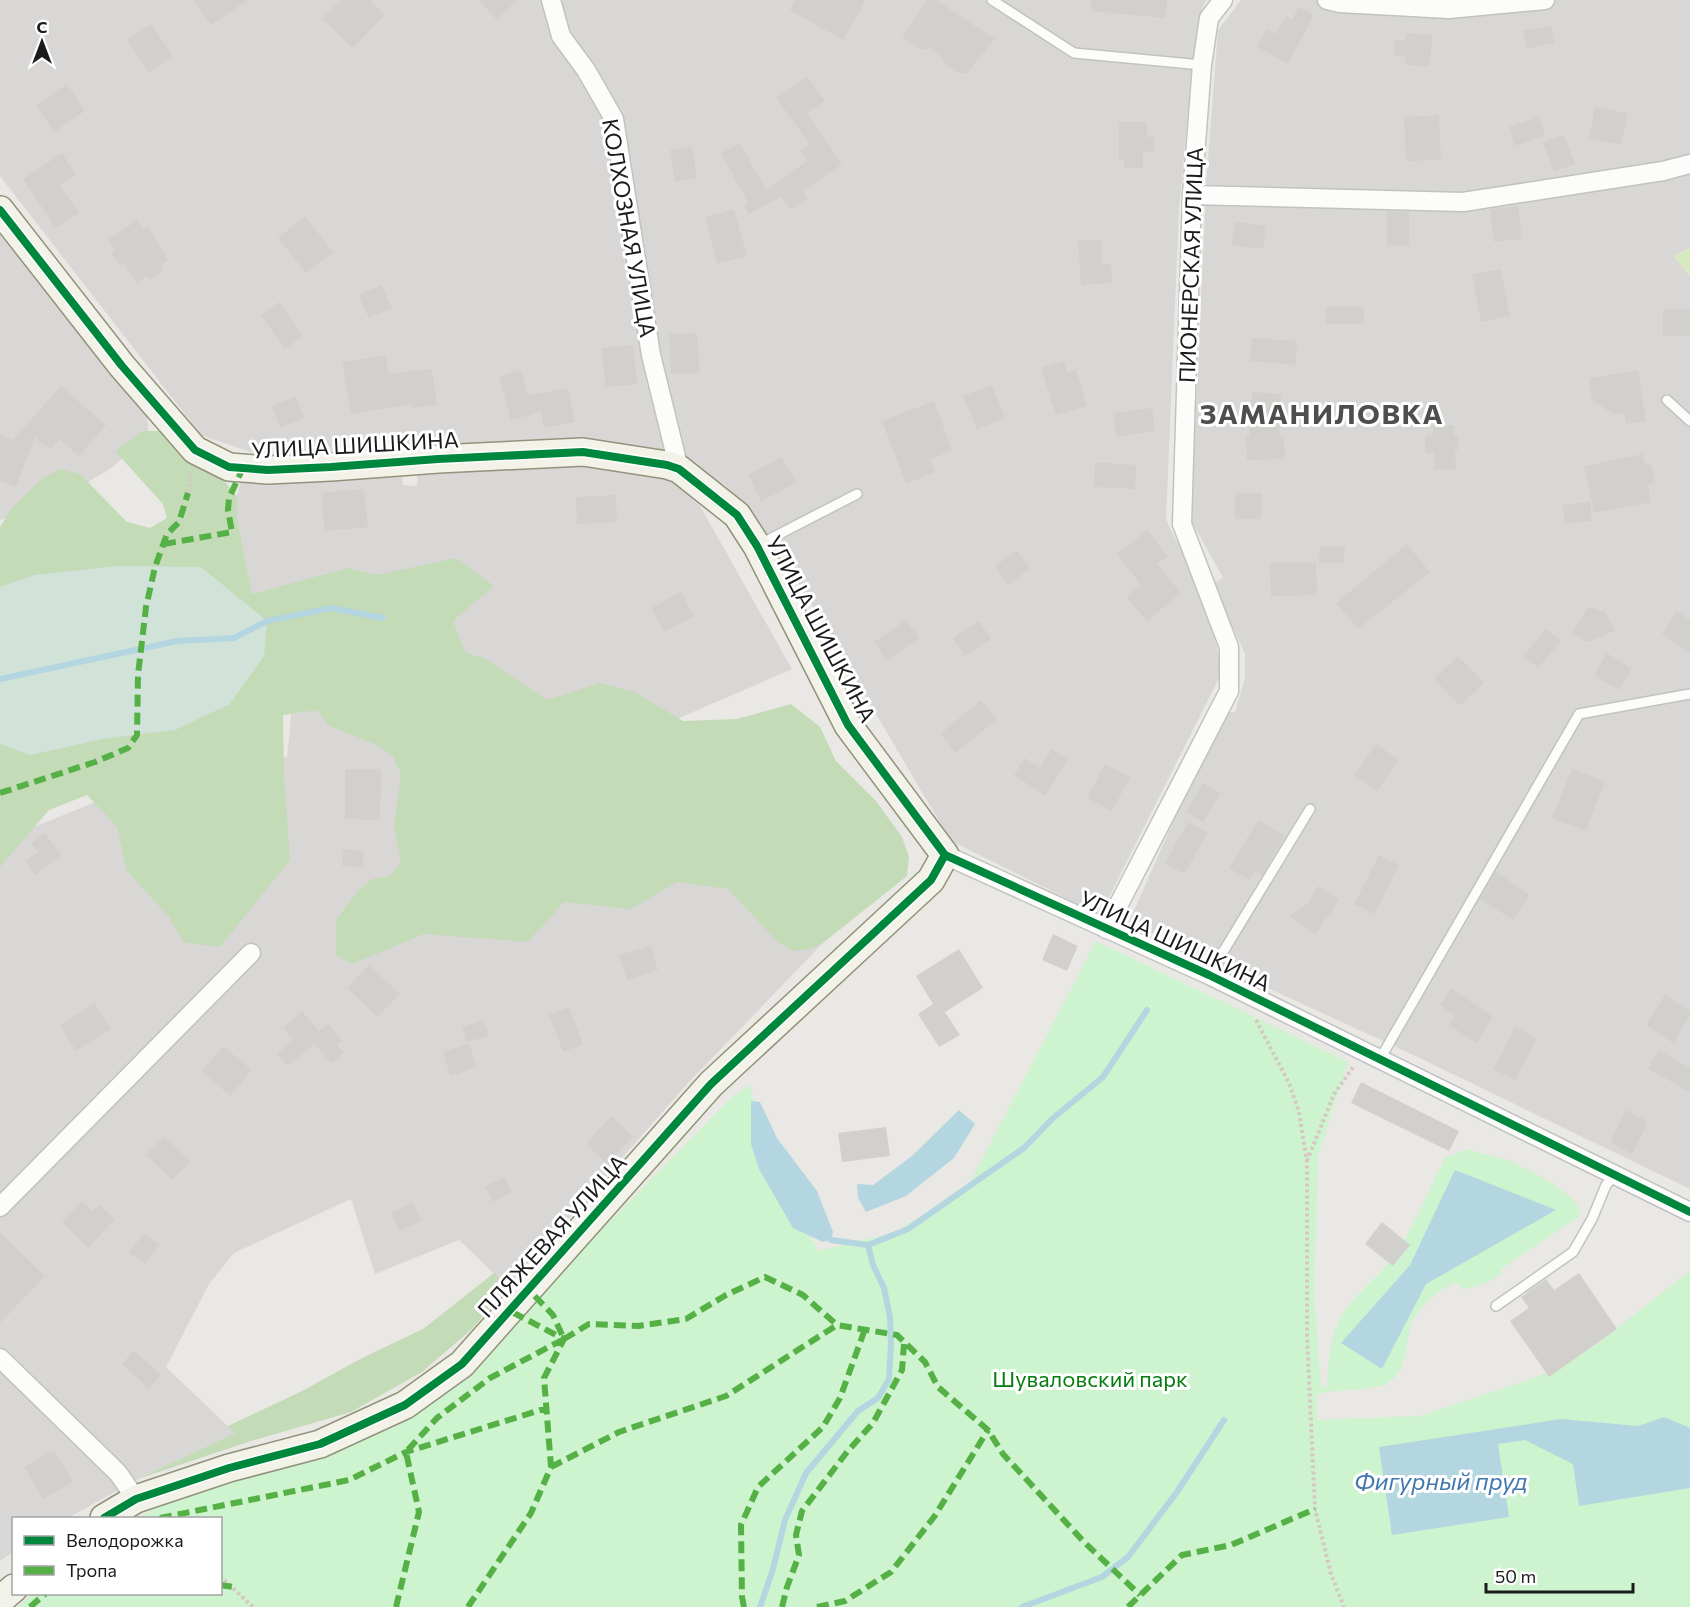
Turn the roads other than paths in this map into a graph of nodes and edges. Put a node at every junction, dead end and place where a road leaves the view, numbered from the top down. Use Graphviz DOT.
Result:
graph roads {
  1 [pos="550,0"];
  2 [pos="992,0"];
  3 [pos="1223,0"];
  4 [pos="1327,0"];
  5 [pos="1545,0"];
  6 [pos="1202,65"];
  7 [pos="1690,164"];
  8 [pos="1192,195"];
  9 [pos="0,210"];
  10 [pos="1667,400"];
  11 [pos="1690,421"];
  12 [pos="679,469"];
  13 [pos="857,494"];
  14 [pos="757,546"];
  15 [pos="1690,694"];
  16 [pos="1310,809"];
  17 [pos="945,855"];
  18 [pos="1106,929"];
  19 [pos="251,953"];
  20 [pos="1209,975"];
  21 [pos="1372,1055"];
  22 [pos="1614,1176"];
  23 [pos="0,1207"];
  24 [pos="1690,1212"];
  25 [pos="1496,1306"];
  26 [pos="0,1358"];
  27 [pos="136,1499"];
  28 [pos="106,1517"];
  29 [pos="12,1590"];
  30 [pos="0,1600"];
  1 -- 12 [label="street, КОЛХОЗНАЯ УЛИЦА"];
  2 -- 6 [label="lane"];
  3 -- 6 [label="street, ПИОНЕРСКАЯ УЛИЦА"];
  4 -- 5 [label="street"];
  6 -- 8 [label="street, ПИОНЕРСКАЯ УЛИЦА"];
  7 -- 8 [label="street"];
  8 -- 18 [label="street, ПИОНЕРСКАЯ УЛИЦА"];
  9 -- 12 [label="street, УЛИЦА ШИШКИНА"];
  10 -- 11 [label="lane"];
  12 -- 14 [label="street, УЛИЦА ШИШКИНА"];
  13 -- 14 [label="lane"];
  14 -- 17 [label="street, УЛИЦА ШИШКИНА"];
  15 -- 21 [label="lane"];
  16 -- 20 [label="lane"];
  17 -- 18 [label="street, УЛИЦА ШИШКИНА"];
  17 -- 27 [label="street, ПЛЯЖЕВАЯ УЛИЦА"];
  18 -- 20 [label="street, УЛИЦА ШИШКИНА"];
  19 -- 23 [label="street"];
  20 -- 21 [label="street, УЛИЦА ШИШКИНА"];
  21 -- 22 [label="street, УЛИЦА ШИШКИНА"];
  22 -- 24 [label="street, УЛИЦА ШИШКИНА"];
  22 -- 25 [label="lane"];
  26 -- 27 [label="street"];
  27 -- 28 [label="street, ПЛЯЖЕВАЯ УЛИЦА"];
  29 -- 30 [label="street"];
}
